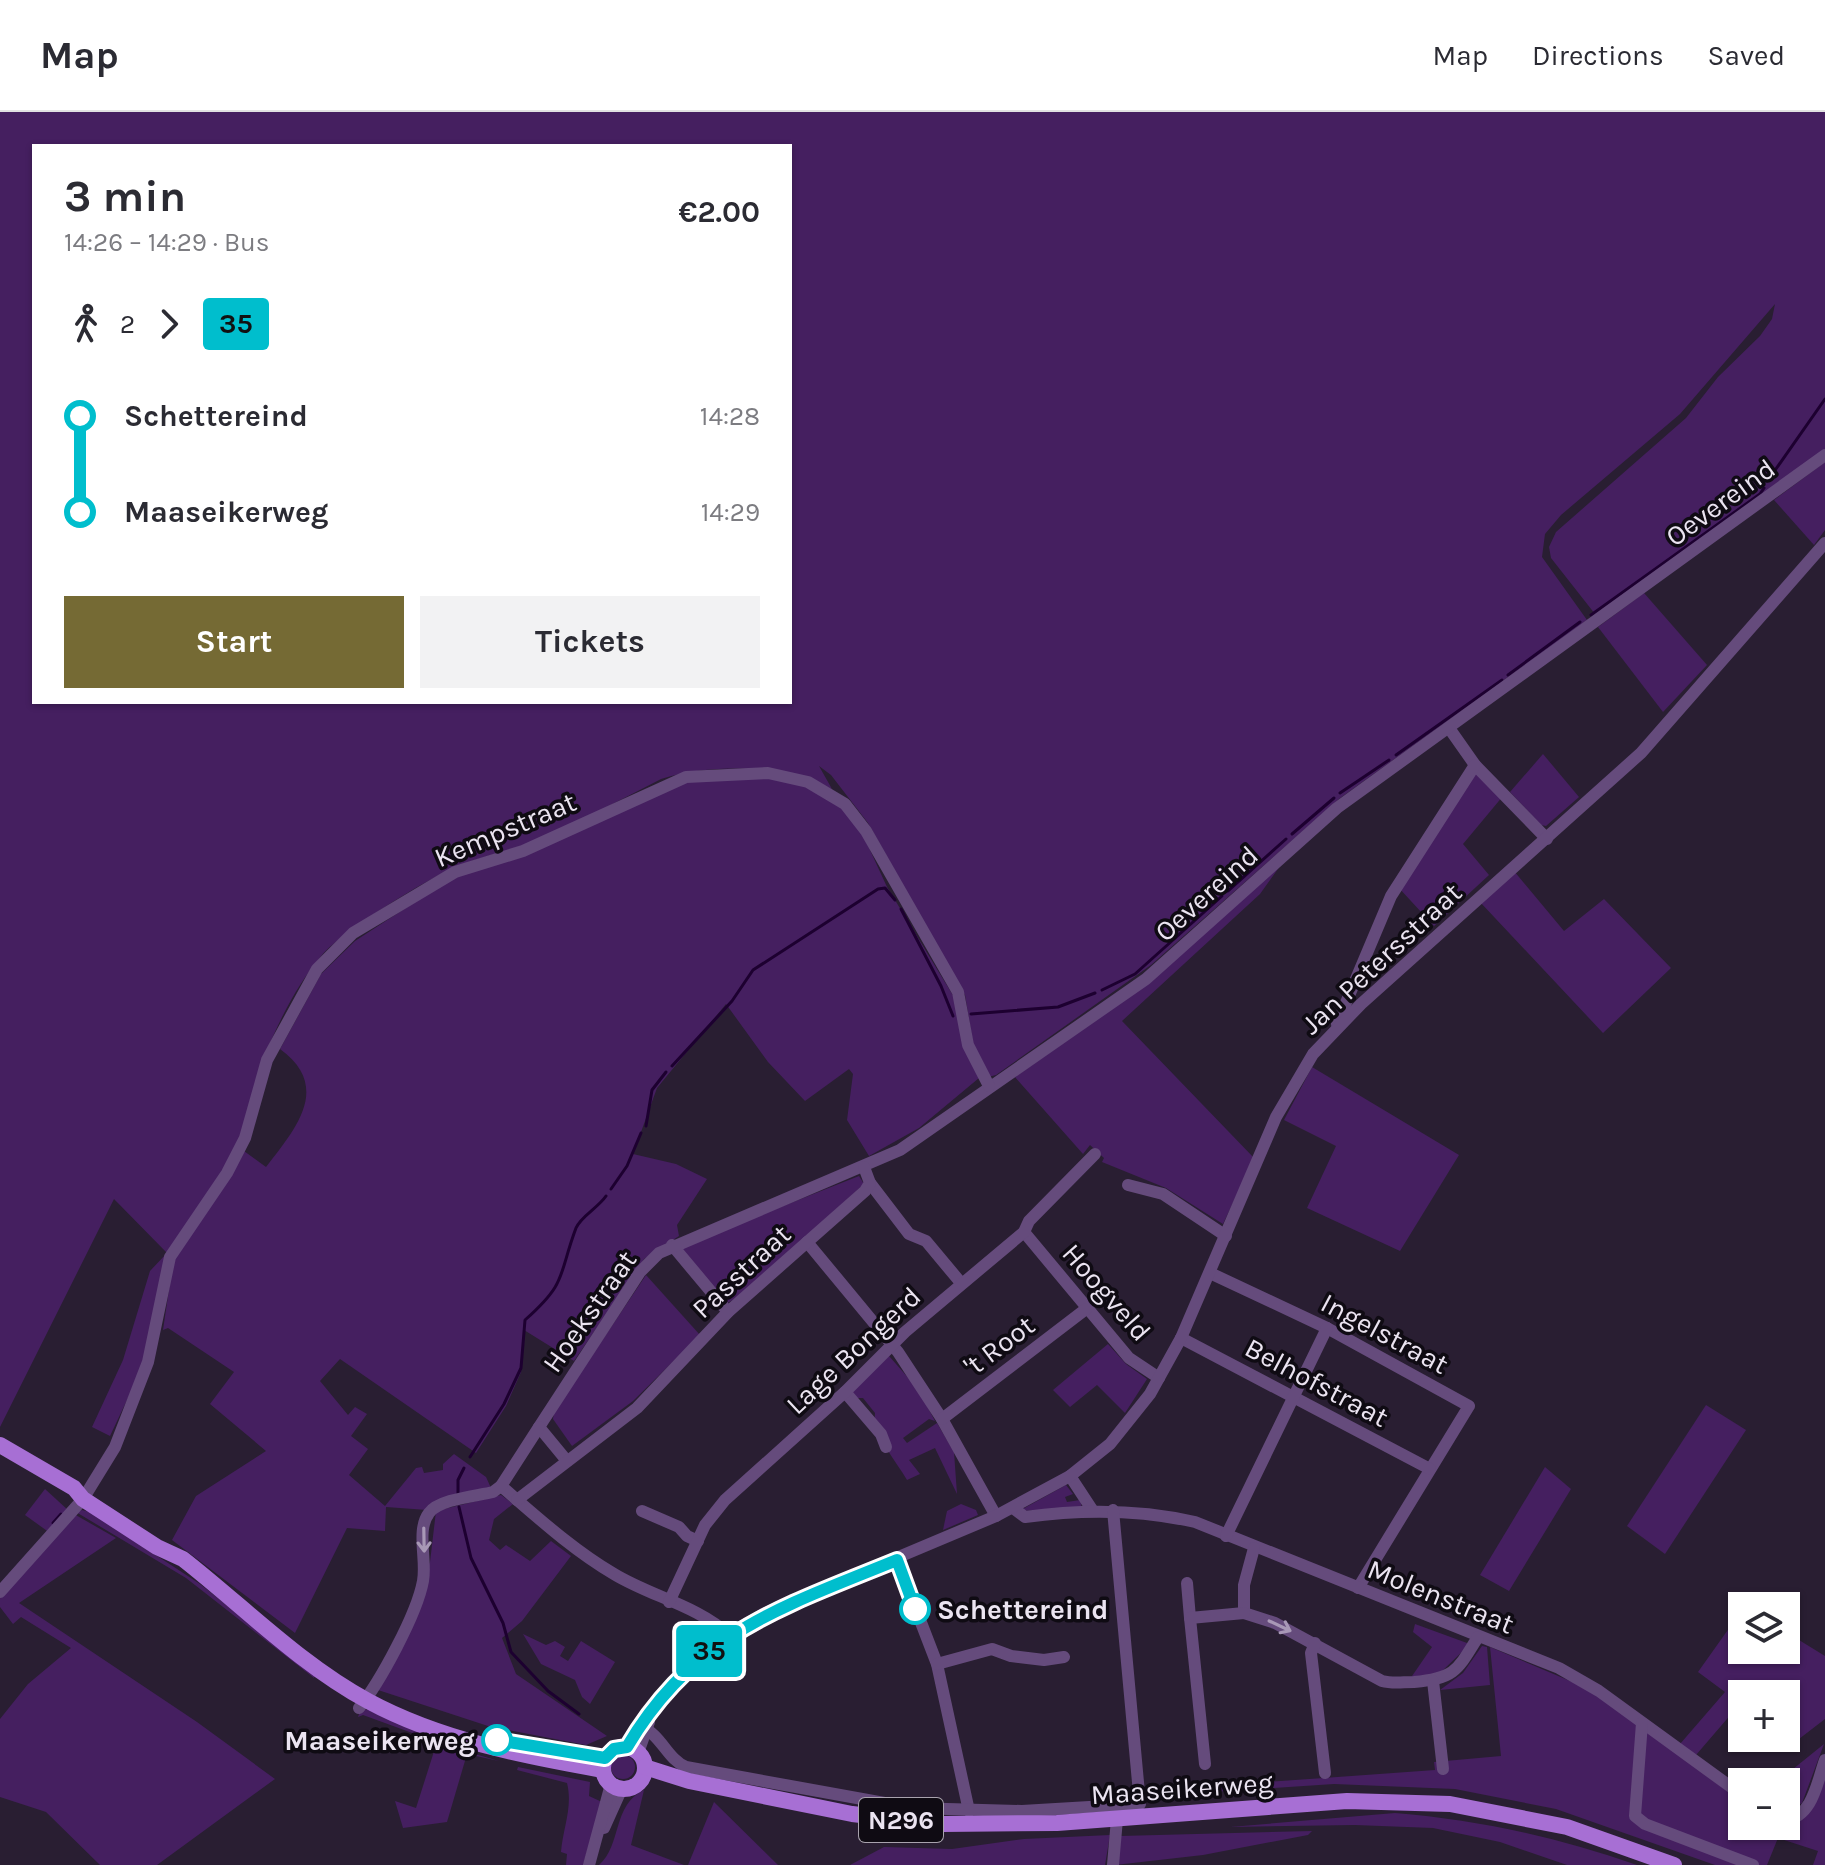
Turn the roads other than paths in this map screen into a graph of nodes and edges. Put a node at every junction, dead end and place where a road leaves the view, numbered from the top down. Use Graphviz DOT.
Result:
graph roads {
  1 [pos="1825,455"];
  2 [pos="1825,543"];
  3 [pos="1449,728"];
  4 [pos="1475,765"];
  5 [pos="1547,839"];
  6 [pos="1334,1030"];
  7 [pos="989,1086"];
  8 [pos="1095,1154"];
  9 [pos="864,1167"];
  10 [pos="870,1183"];
  11 [pos="1128,1185"];
  12 [pos="1024,1232"];
  13 [pos="1226,1236"];
  14 [pos="807,1242"];
  15 [pos="672,1245"];
  16 [pos="1210,1273"];
  17 [pos="961,1283"];
  18 [pos="1086,1309"];
  19 [pos="728,1312"];
  20 [pos="1327,1328"];
  21 [pos="1181,1338"];
  22 [pos="894,1346"];
  23 [pos="1159,1378"];
  24 [pos="845,1392"];
  25 [pos="1294,1398"];
  26 [pos="942,1419"];
  27 [pos="539,1427"];
  28 [pos="886,1447"];
  29 [pos="7,1450"];
  30 [pos="567,1461"];
  31 [pos="1430,1469"];
  32 [pos="1070,1476"];
  33 [pos="501,1486"];
  34 [pos="83,1499"];
  35 [pos="517,1500"];
  36 [pos="1013,1508"];
  37 [pos="1113,1510"];
  38 [pos="642,1511"];
  39 [pos="1093,1511"];
  40 [pos="996,1516"];
  41 [pos="1226,1536"];
  42 [pos="698,1541"];
  43 [pos="1254,1548"];
  44 [pos="897,1560"];
  45 [pos="1187,1583"];
  46 [pos="1358,1588"];
  47 [pos="0,1592"];
  48 [pos="669,1602"];
  49 [pos="1244,1613"];
  50 [pos="1190,1618"];
  51 [pos="729,1635"];
  52 [pos="1478,1637"];
  53 [pos="1315,1643"];
  54 [pos="1064,1657"];
  55 [pos="937,1664"];
  56 [pos="1433,1681"];
  57 [pos="365,1699"];
  58 [pos="1642,1723"];
  59 [pos="644,1727"];
  60 [pos="1825,1760"];
  61 [pos="638,1761"];
  62 [pos="1205,1764"];
  63 [pos="1443,1769"];
  64 [pos="1325,1773"];
  65 [pos="610,1775"];
  66 [pos="1728,1785"];
  67 [pos="969,1811"];
  68 [pos="1800,1814"];
  69 [pos="1117,1819"];
  70 [pos="589,1865"];
  71 [pos="1113,1865"];
  72 [pos="1674,1865"];
  73 [pos="1753,1865"];
  1 -- 3 [label="street, Oevereind"];
  2 -- 5 [label="street, Jan Petersstraat"];
  3 -- 4 [label="street"];
  3 -- 7 [label="street, Oevereind"];
  4 -- 5 [label="street"];
  4 -- 6 [label="street"];
  5 -- 6 [label="street, Jan Petersstraat"];
  6 -- 13 [label="street, Jan Petersstraat"];
  7 -- 9 [label="street"];
  7 -- 34 [label="street, Kempstraat"];
  8 -- 12 [label="street, Lage Bongerd"];
  9 -- 10 [label="street"];
  9 -- 15 [label="street, Hoekstraat"];
  10 -- 14 [label="street, Passtraat"];
  10 -- 17 [label="street"];
  11 -- 13 [label="street"];
  12 -- 17 [label="street, Lage Bongerd"];
  12 -- 18 [label="street, Hoogveld"];
  13 -- 16 [label="street, Jan Petersstraat"];
  14 -- 19 [label="street, Passtraat"];
  14 -- 22 [label="street"];
  15 -- 19 [label="street"];
  15 -- 27 [label="street, Hoekstraat"];
  16 -- 20 [label="street, Ingelstraat"];
  16 -- 21 [label="street, Jan Petersstraat"];
  17 -- 22 [label="street, Lage Bongerd"];
  18 -- 23 [label="street, Hoogveld"];
  18 -- 26 [label="street, 't Root"];
  19 -- 30 [label="street, Passtraat"];
  20 -- 25 [label="street"];
  20 -- 31 [label="street, Ingelstraat"];
  21 -- 23 [label="street, Jan Petersstraat"];
  21 -- 25 [label="street, Belhofstraat"];
  22 -- 24 [label="street, Lage Bongerd"];
  22 -- 26 [label="street"];
  23 -- 32 [label="street, Jan Petersstraat"];
  24 -- 28 [label="street"];
  24 -- 42 [label="street, Lage Bongerd"];
  25 -- 31 [label="street, Belhofstraat"];
  25 -- 41 [label="street"];
  26 -- 40 [label="street"];
  27 -- 30 [label="street"];
  27 -- 33 [label="street, Hoekstraat"];
  29 -- 34 [label="main road"];
  30 -- 35 [label="street, Passtraat"];
  31 -- 46 [label="street"];
  32 -- 36 [label="street, Jan Petersstraat"];
  32 -- 39 [label="street"];
  33 -- 35 [label="street"];
  33 -- 57 [label="street, one-way"];
  34 -- 47 [label="street, Kempstraat"];
  34 -- 57 [label="main road"];
  35 -- 48 [label="street"];
  36 -- 39 [label="street, Molenstraat"];
  36 -- 40 [label="street, Jan Petersstraat"];
  37 -- 39 [label="street, Molenstraat"];
  37 -- 41 [label="street, Molenstraat"];
  37 -- 67 [label="street"];
  38 -- 42 [label="street"];
  40 -- 44 [label="street, Jan Petersstraat"];
  41 -- 43 [label="street, Molenstraat"];
  42 -- 48 [label="street, Lage Bongerd"];
  43 -- 46 [label="street, Molenstraat"];
  43 -- 49 [label="street"];
  44 -- 51 [label="street, Jan Petersstraat"];
  44 -- 55 [label="street"];
  45 -- 50 [label="street"];
  46 -- 52 [label="street, Molenstraat"];
  48 -- 51 [label="street"];
  49 -- 50 [label="street"];
  49 -- 53 [label="street, one-way"];
  50 -- 62 [label="street"];
  51 -- 59 [label="street, Jan Petersstraat"];
  52 -- 56 [label="street"];
  52 -- 58 [label="street, Molenstraat"];
  53 -- 56 [label="street"];
  53 -- 64 [label="street"];
  54 -- 55 [label="street"];
  55 -- 67 [label="street"];
  56 -- 63 [label="street"];
  57 -- 65 [label="main road"];
  58 -- 66 [label="street, Molenstraat"];
  58 -- 73 [label="street"];
  59 -- 61 [label="street, Jan Petersstraat"];
  59 -- 67 [label="street"];
  60 -- 68 [label="street"];
  61 -- 65 [label="main road"];
  61 -- 65 [label="main road"];
  61 -- 69 [label="main road, Maaseikerweg / N296"];
  65 -- 70 [label="street"];
  69 -- 71 [label="street"];
  69 -- 72 [label="main road, Maaseikerweg / N296"];
}
